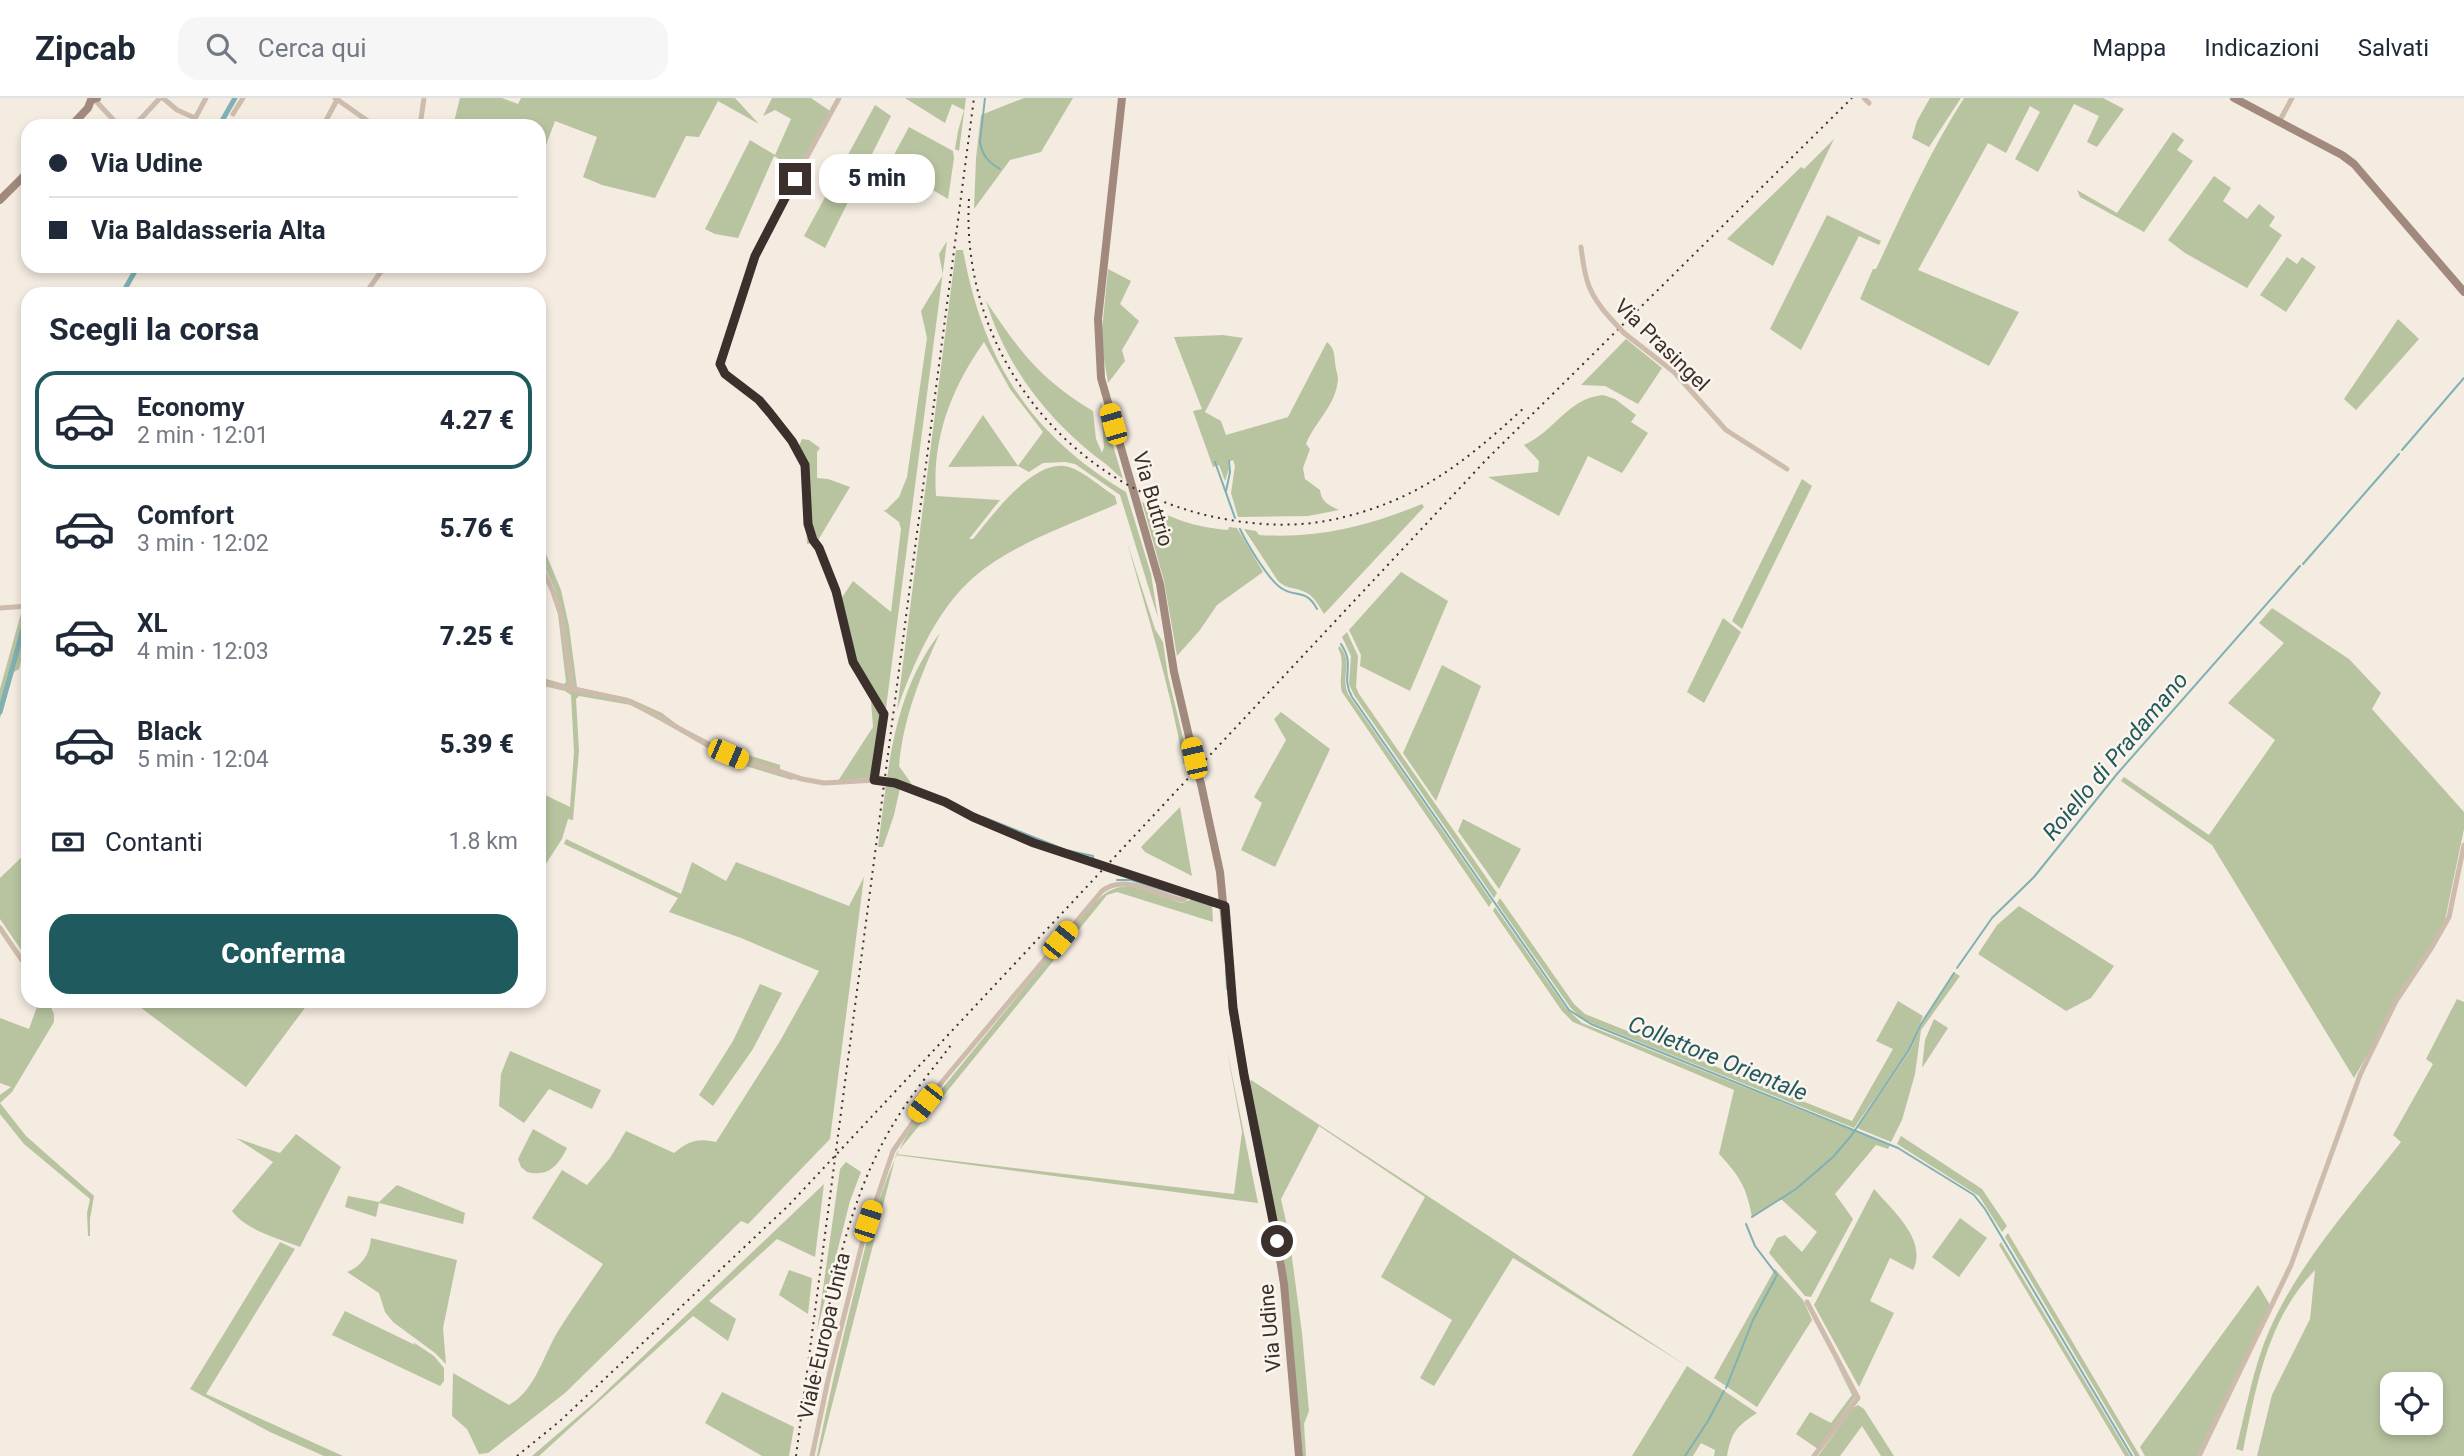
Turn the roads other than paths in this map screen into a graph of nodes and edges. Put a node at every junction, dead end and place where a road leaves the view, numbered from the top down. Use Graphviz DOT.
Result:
graph roads {
  1 [pos="162,98"];
  2 [pos="206,98"];
  3 [pos="243,98"];
  4 [pos="337,98"];
  5 [pos="424,98"];
  6 [pos="839,98"];
  7 [pos="1122,98"];
  8 [pos="2234,98"];
  9 [pos="2292,98"];
  10 [pos="93,99"];
  11 [pos="233,114"];
  12 [pos="195,118"];
  13 [pos="78,119"];
  14 [pos="112,119"];
  15 [pos="141,119"];
  16 [pos="326,119"];
  17 [pos="365,119"];
  18 [pos="421,119"];
  19 [pos="2278,122"];
  20 [pos="21,179"];
  21 [pos="0,200"];
  22 [pos="1581,247"];
  23 [pos="2464,292"];
  24 [pos="1787,469"];
  25 [pos="546,577"];
  26 [pos="21,606"];
  27 [pos="0,608"];
  28 [pos="546,684"];
  29 [pos="573,690"];
  30 [pos="874,780"];
  31 [pos="2464,845"];
  32 [pos="1189,895"];
  33 [pos="1225,906"];
  34 [pos="0,928"];
  35 [pos="21,959"];
  36 [pos="1807,1302"];
  37 [pos="812,1456"];
  38 [pos="1299,1456"];
  39 [pos="1814,1456"];
  40 [pos="2199,1456"];
  1 -- 12 [label="street"];
  1 -- 15 [label="street"];
  2 -- 12 [label="street"];
  3 -- 11 [label="street"];
  4 -- 16 [label="street"];
  4 -- 17 [label="street"];
  5 -- 18 [label="street"];
  6 -- 30 [label="street"];
  7 -- 33 [label="street, Via Buttrio, bridge"];
  8 -- 19 [label="street"];
  9 -- 19 [label="street"];
  10 -- 13 [label="street"];
  10 -- 14 [label="street"];
  19 -- 23 [label="street"];
  20 -- 21 [label="street"];
  22 -- 24 [label="street, Via Prasingel, bridge"];
  25 -- 29 [label="street"];
  26 -- 27 [label="street"];
  28 -- 29 [label="street"];
  29 -- 30 [label="street"];
  30 -- 32 [label="street, bridge"];
  31 -- 40 [label="street"];
  32 -- 33 [label="street"];
  32 -- 37 [label="street, Viale Europa Unita"];
  33 -- 38 [label="street, Via Udine"];
  34 -- 35 [label="street"];
  36 -- 39 [label="street"];
}
